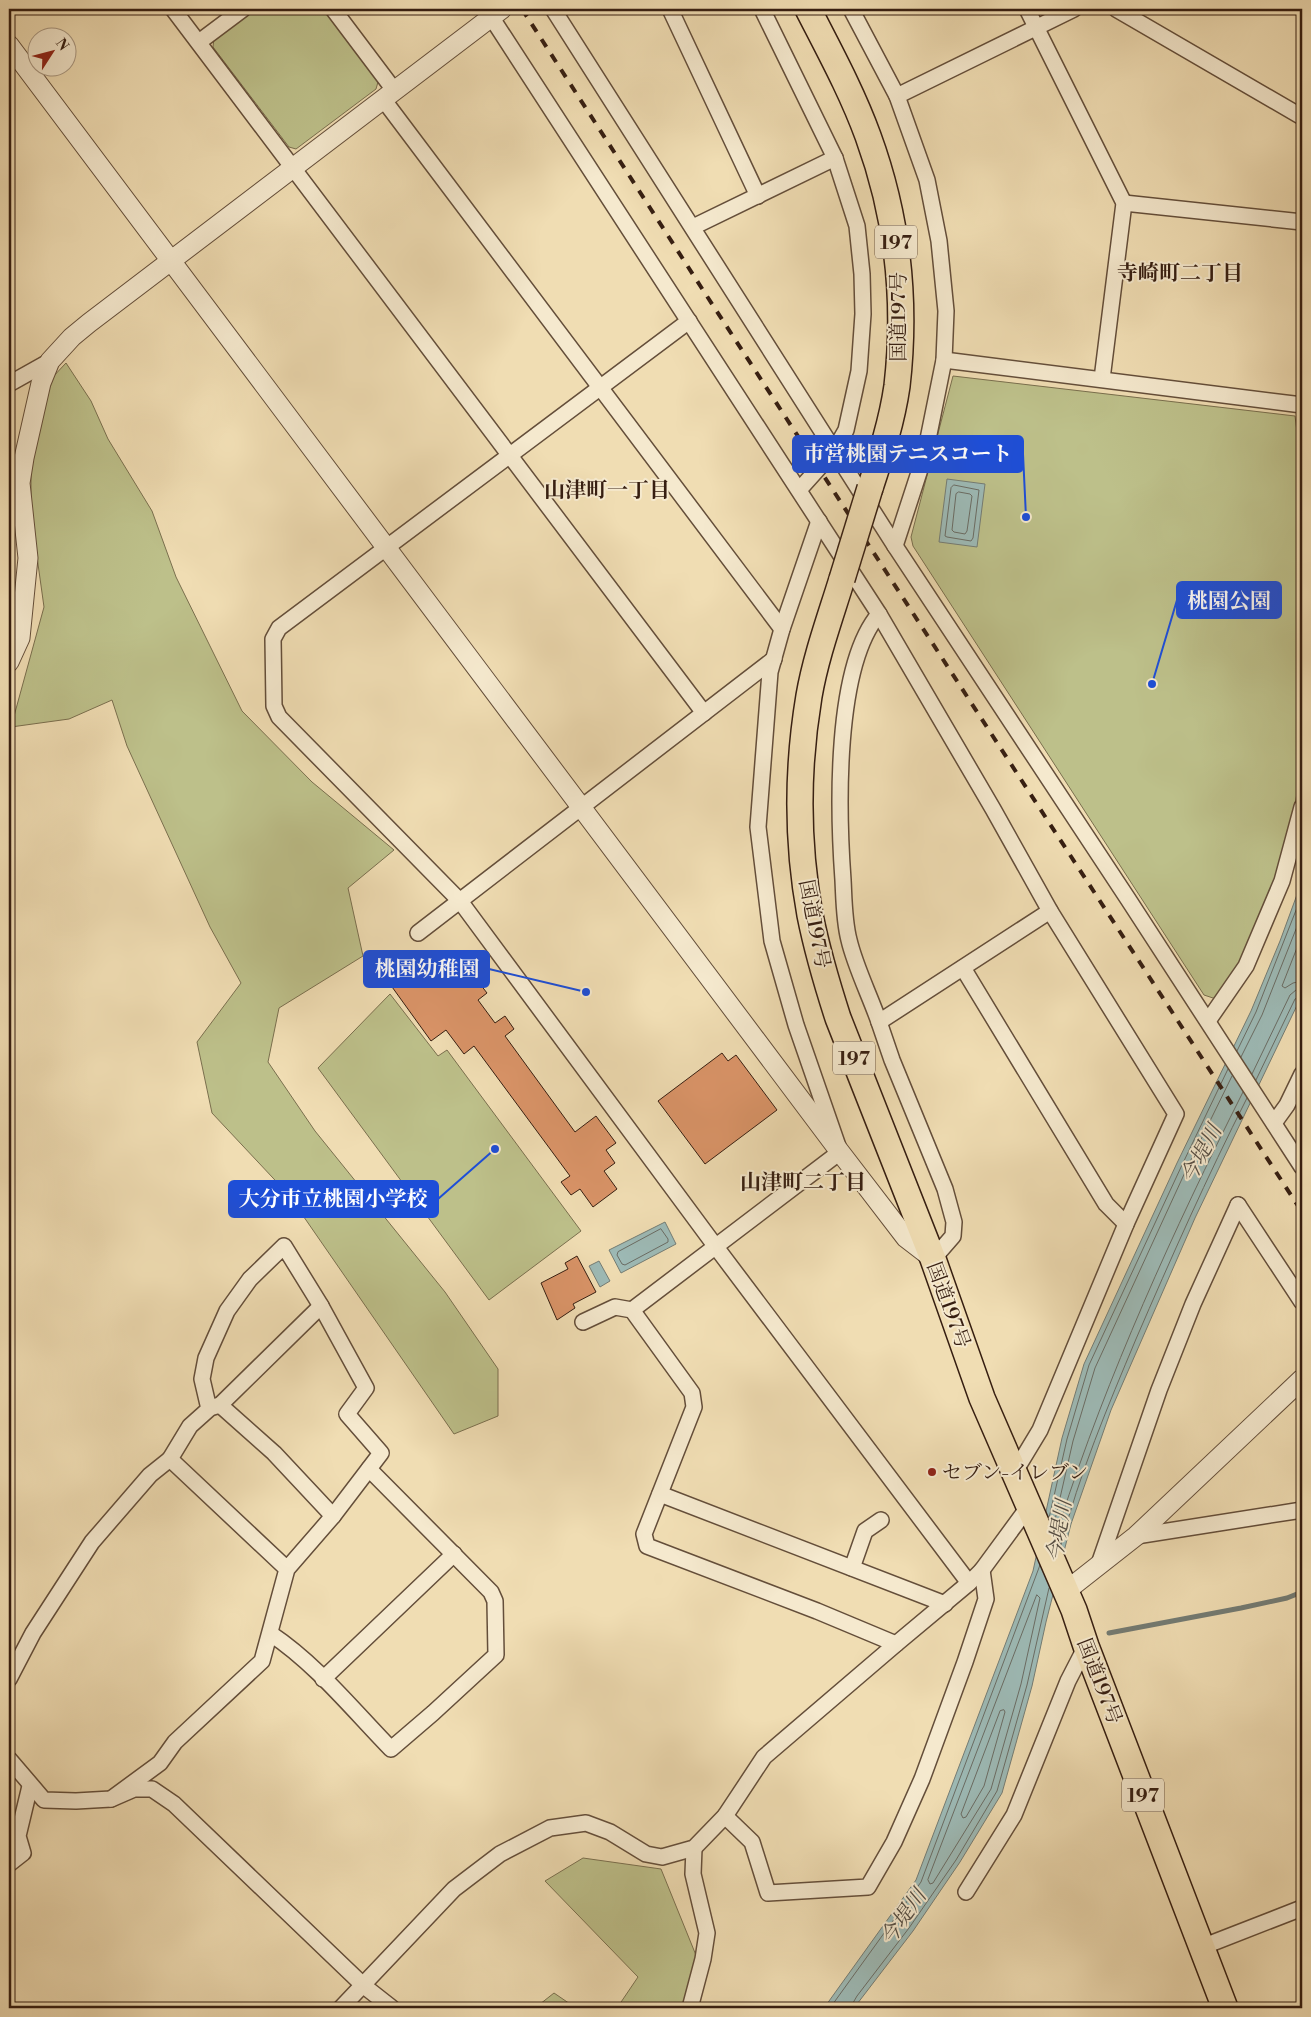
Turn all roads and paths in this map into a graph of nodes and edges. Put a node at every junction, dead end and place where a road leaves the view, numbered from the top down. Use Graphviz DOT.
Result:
graph roads {
  1 [pos="174,9"];
  2 [pos="243,9"];
  3 [pos="333,9"];
  4 [pos="553,9"];
  5 [pos="670,9"];
  6 [pos="762,9"];
  7 [pos="808,9"];
  8 [pos="851,9"];
  9 [pos="1027,9"];
  10 [pos="1074,9"];
  11 [pos="1116,9"];
  12 [pos="493,11"];
  13 [pos="1036,27"];
  14 [pos="199,42"];
  15 [pos="9,45"];
  16 [pos="389,94"];
  17 [pos="897,96"];
  18 [pos="1302,117"];
  19 [pos="835,158"];
  20 [pos="293,167"];
  21 [pos="758,196"];
  22 [pos="1124,202"];
  23 [pos="1302,222"];
  24 [pos="693,227"];
  25 [pos="170,260"];
  26 [pos="689,321"];
  27 [pos="944,360"];
  28 [pos="50,361"];
  29 [pos="1102,379"];
  30 [pos="9,384"];
  31 [pos="601,388"];
  32 [pos="1302,405"];
  33 [pos="834,451"];
  34 [pos="510,456"];
  35 [pos="799,490"];
  36 [pos="819,522"];
  37 [pos="895,546"];
  38 [pos="387,548"];
  39 [pos="880,614"];
  40 [pos="782,629"];
  41 [pos="774,659"];
  42 [pos="9,662"];
  43 [pos="704,712"];
  44 [pos="1302,807"];
  45 [pos="581,808"];
  46 [pos="460,901"];
  47 [pos="1050,911"];
  48 [pos="418,933"];
  49 [pos="963,968"];
  50 [pos="1208,1021"];
  51 [pos="879,1022"];
  52 [pos="1302,1074"];
  53 [pos="1274,1123"];
  54 [pos="840,1152"];
  55 [pos="1302,1166"];
  56 [pos="1126,1224"];
  57 [pos="716,1247"];
  58 [pos="933,1259"];
  59 [pos="1302,1302"];
  60 [pos="321,1306"];
  61 [pos="632,1310"];
  62 [pos="583,1322"];
  63 [pos="1302,1378"];
  64 [pos="215,1407"];
  65 [pos="170,1459"];
  66 [pos="369,1469"];
  67 [pos="1014,1473"];
  68 [pos="660,1494"];
  69 [pos="1302,1510"];
  70 [pos="1031,1511"];
  71 [pos="333,1516"];
  72 [pos="881,1520"];
  73 [pos="1136,1536"];
  74 [pos="454,1554"];
  75 [pos="1098,1567"];
  76 [pos="852,1568"];
  77 [pos="288,1569"];
  78 [pos="982,1570"];
  79 [pos="969,1584"];
  80 [pos="1064,1586"];
  81 [pos="945,1604"];
  82 [pos="271,1634"];
  83 [pos="896,1644"];
  84 [pos="1086,1646"];
  85 [pos="323,1678"];
  86 [pos="9,1679"];
  87 [pos="9,1760"];
  88 [pos="30,1786"];
  89 [pos="111,1799"];
  90 [pos="725,1816"];
  91 [pos="694,1848"];
  92 [pos="9,1864"];
  93 [pos="966,1892"];
  94 [pos="1302,1908"];
  95 [pos="1202,1947"];
  96 [pos="364,1986"];
  97 [pos="341,2008"];
  98 [pos="392,2008"];
  99 [pos="690,2008"];
  100 [pos="1225,2008"];
  1 -- 14 [label="street"];
  2 -- 14 [label="street"];
  3 -- 16 [label="street"];
  4 -- 24 [label="street"];
  5 -- 21 [label="street"];
  6 -- 19 [label="street"];
  7 -- 58 [label="highway, 国道197号 / 197, bridge"];
  8 -- 17 [label="street"];
  9 -- 13 [label="street"];
  10 -- 13 [label="street"];
  11 -- 18 [label="street"];
  12 -- 16 [label="street"];
  12 -- 26 [label="street"];
  13 -- 17 [label="street"];
  13 -- 22 [label="street"];
  14 -- 20 [label="street"];
  15 -- 25 [label="street"];
  16 -- 20 [label="street"];
  16 -- 31 [label="street"];
  17 -- 27 [label="street"];
  19 -- 21 [label="street"];
  19 -- 33 [label="street"];
  20 -- 25 [label="street"];
  20 -- 34 [label="street"];
  21 -- 24 [label="street"];
  22 -- 23 [label="street"];
  22 -- 29 [label="street"];
  24 -- 33 [label="street"];
  25 -- 28 [label="street"];
  25 -- 38 [label="street"];
  26 -- 31 [label="street"];
  26 -- 35 [label="street"];
  27 -- 29 [label="street"];
  27 -- 37 [label="street"];
  28 -- 30 [label="street"];
  28 -- 42 [label="street"];
  29 -- 32 [label="street"];
  31 -- 34 [label="street"];
  31 -- 40 [label="street"];
  33 -- 35 [label="street"];
  33 -- 37 [label="street"];
  34 -- 38 [label="street"];
  34 -- 43 [label="street"];
  35 -- 36 [label="street"];
  36 -- 39 [label="street"];
  36 -- 40 [label="street"];
  37 -- 50 [label="street"];
  38 -- 45 [label="street"];
  38 -- 46 [label="street"];
  39 -- 47 [label="street"];
  39 -- 51 [label="street"];
  40 -- 41 [label="street"];
  41 -- 43 [label="street"];
  41 -- 54 [label="street"];
  43 -- 45 [label="street"];
  44 -- 50 [label="street"];
  45 -- 46 [label="street"];
  45 -- 54 [label="street"];
  46 -- 48 [label="street"];
  46 -- 57 [label="street"];
  47 -- 49 [label="street"];
  47 -- 56 [label="street"];
  49 -- 51 [label="street"];
  49 -- 56 [label="street"];
  50 -- 53 [label="street"];
  51 -- 58 [label="street"];
  52 -- 53 [label="street"];
  53 -- 55 [label="street"];
  54 -- 57 [label="street"];
  54 -- 58 [label="street"];
  56 -- 67 [label="street"];
  57 -- 61 [label="street"];
  57 -- 79 [label="street"];
  58 -- 67 [label="highway, 国道197号 / 197"];
  59 -- 75 [label="street"];
  60 -- 64 [label="street"];
  60 -- 64 [label="street"];
  60 -- 66 [label="street"];
  61 -- 62 [label="street"];
  61 -- 68 [label="street"];
  63 -- 73 [label="street"];
  64 -- 65 [label="street"];
  64 -- 71 [label="street"];
  65 -- 77 [label="street"];
  65 -- 86 [label="street"];
  66 -- 71 [label="street"];
  66 -- 74 [label="street"];
  67 -- 70 [label="highway, 国道197号 / 197"];
  68 -- 76 [label="street"];
  68 -- 83 [label="street"];
  69 -- 73 [label="street"];
  70 -- 78 [label="street"];
  70 -- 80 [label="highway, 国道197号 / 197"];
  71 -- 77 [label="street"];
  72 -- 76 [label="street"];
  73 -- 75 [label="street"];
  74 -- 85 [label="street"];
  74 -- 85 [label="street"];
  75 -- 80 [label="street"];
  76 -- 81 [label="street"];
  77 -- 82 [label="street"];
  78 -- 79 [label="street"];
  78 -- 90 [label="street"];
  79 -- 81 [label="street"];
  80 -- 84 [label="highway, 国道197号 / 197"];
  81 -- 83 [label="street"];
  82 -- 85 [label="street"];
  82 -- 89 [label="street"];
  83 -- 90 [label="street"];
  84 -- 93 [label="street"];
  84 -- 95 [label="highway, 国道197号 / 197"];
  87 -- 88 [label="street"];
  88 -- 89 [label="street"];
  88 -- 92 [label="street"];
  89 -- 96 [label="street"];
  90 -- 91 [label="street"];
  91 -- 96 [label="street"];
  91 -- 99 [label="street"];
  94 -- 95 [label="street"];
  95 -- 100 [label="highway, 国道197号 / 197"];
  96 -- 97 [label="street"];
  96 -- 98 [label="street"];
}
